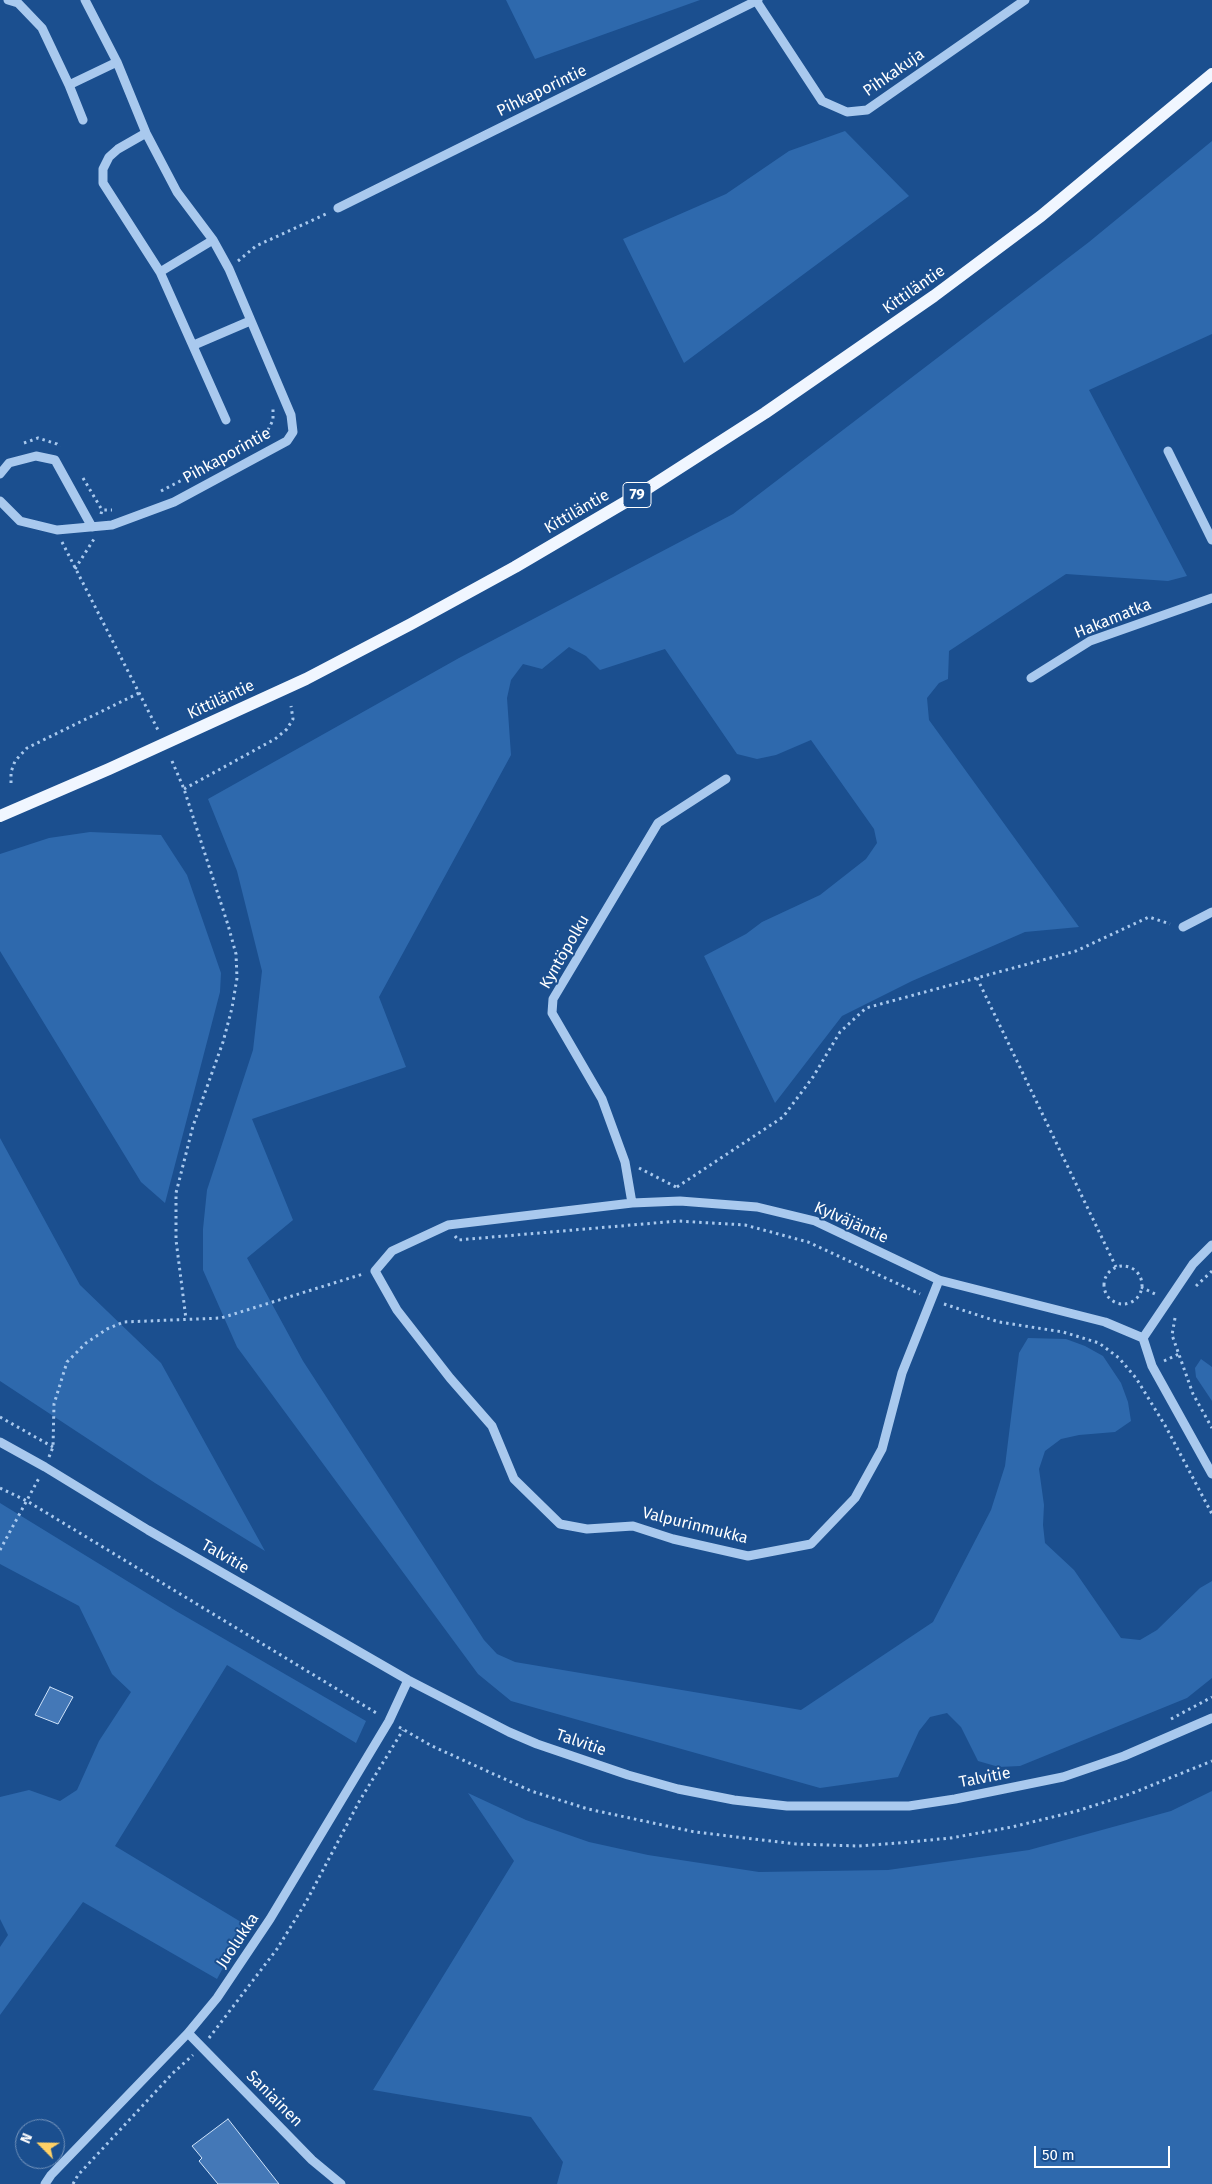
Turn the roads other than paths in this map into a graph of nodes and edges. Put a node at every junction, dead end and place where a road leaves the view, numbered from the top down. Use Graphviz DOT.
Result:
graph roads {
  1 [pos="8,0"];
  2 [pos="85,0"];
  3 [pos="1025,0"];
  4 [pos="757,1"];
  5 [pos="117,62"];
  6 [pos="1212,74"];
  7 [pos="70,85"];
  8 [pos="83,120"];
  9 [pos="146,133"];
  10 [pos="338,208"];
  11 [pos="212,240"];
  12 [pos="160,272"];
  13 [pos="250,321"];
  14 [pos="194,346"];
  15 [pos="226,420"];
  16 [pos="1168,452"];
  17 [pos="0,474"];
  18 [pos="0,500"];
  19 [pos="94,527"];
  20 [pos="1212,540"];
  21 [pos="1212,598"];
  22 [pos="1031,678"];
  23 [pos="726,779"];
  24 [pos="0,816"];
  25 [pos="1212,912"];
  26 [pos="1183,927"];
  27 [pos="632,1204"];
  28 [pos="1212,1245"];
  29 [pos="375,1271"];
  30 [pos="939,1280"];
  31 [pos="1143,1338"];
  32 [pos="0,1442"];
  33 [pos="1212,1474"];
  34 [pos="408,1680"];
  35 [pos="1212,1718"];
  36 [pos="188,2032"];
  37 [pos="46,2184"];
  38 [pos="341,2184"];
  1 -- 7 [label="street"];
  2 -- 5 [label="street, Pihkaporintie"];
  3 -- 4 [label="street, Pihkakuja"];
  4 -- 10 [label="street, Pihkaporintie"];
  5 -- 7 [label="street"];
  5 -- 9 [label="street, Pihkaporintie"];
  6 -- 24 [label="main road, Kittiläntie / 79"];
  7 -- 8 [label="street"];
  9 -- 11 [label="street, Pihkaporintie"];
  9 -- 12 [label="street"];
  11 -- 12 [label="street"];
  11 -- 13 [label="street, Pihkaporintie"];
  12 -- 14 [label="street"];
  13 -- 14 [label="street"];
  13 -- 19 [label="street, Pihkaporintie"];
  14 -- 15 [label="street"];
  16 -- 20 [label="street"];
  17 -- 19 [label="street"];
  18 -- 19 [label="street, Pihkaporintie"];
  21 -- 22 [label="street, Hakamatka"];
  23 -- 27 [label="street, Kyntöpolku"];
  25 -- 26 [label="street"];
  27 -- 29 [label="street, Kylväjäntie"];
  27 -- 30 [label="street, Kylväjäntie"];
  28 -- 31 [label="street"];
  29 -- 30 [label="street, Valpurinmukka"];
  30 -- 31 [label="street, Kylväjäntie"];
  31 -- 33 [label="street"];
  32 -- 34 [label="street, Talvitie"];
  34 -- 35 [label="street, Talvitie"];
  34 -- 36 [label="street, Juolukka"];
  36 -- 37 [label="street, Juolukka"];
  36 -- 38 [label="street, Saniainen"];
}
